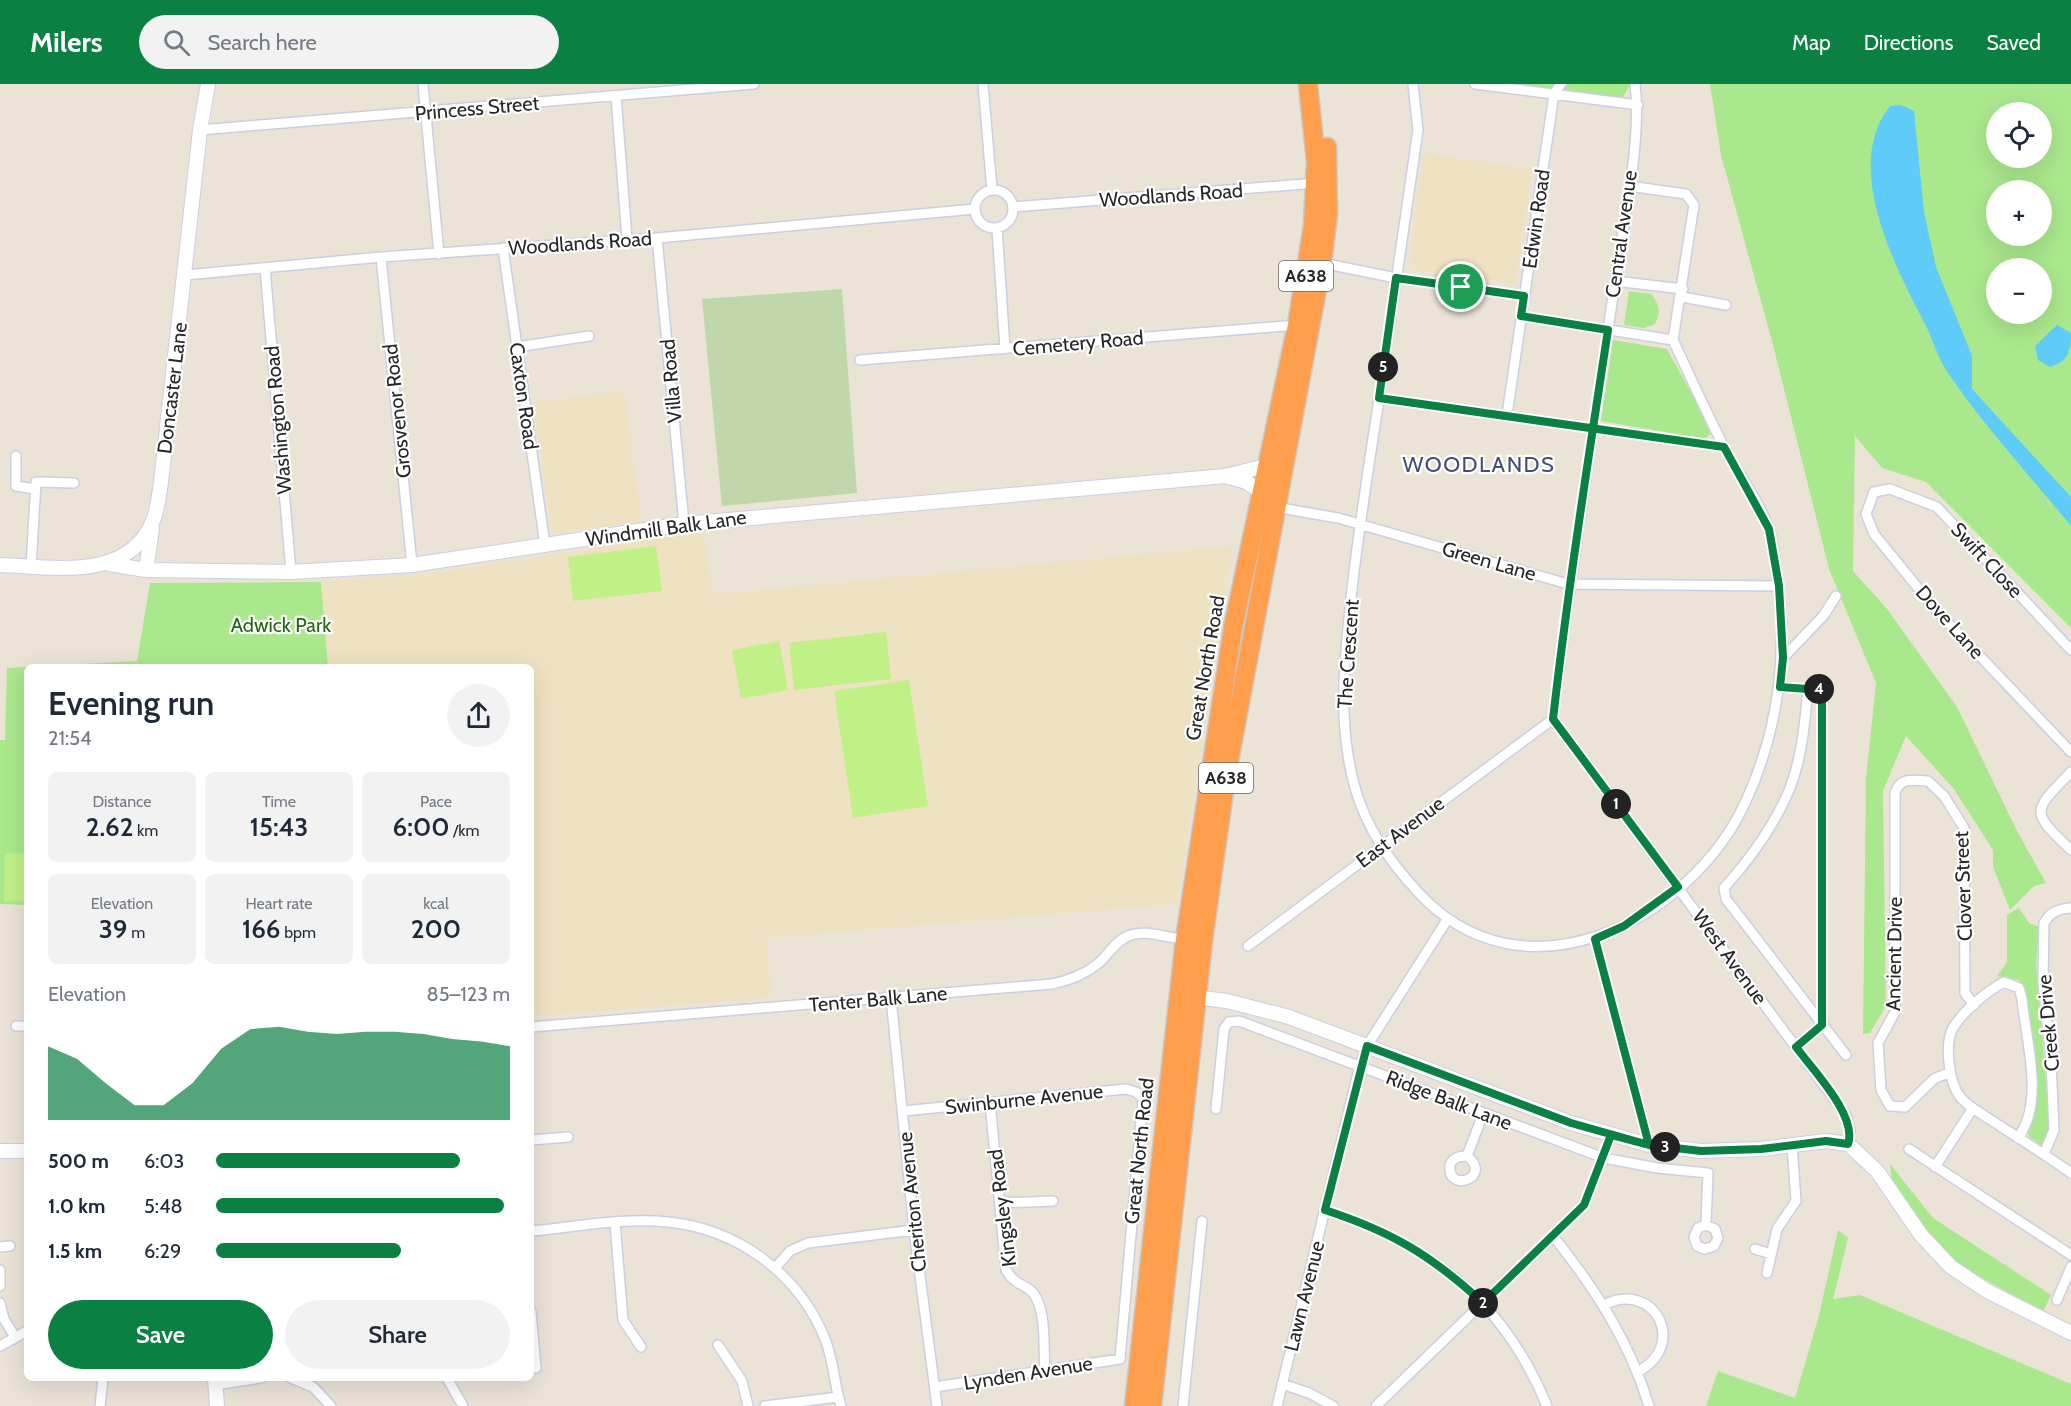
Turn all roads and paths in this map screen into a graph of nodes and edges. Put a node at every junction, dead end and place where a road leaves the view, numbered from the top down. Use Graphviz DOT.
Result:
graph roads {
  1 [pos="208,84"];
  2 [pos="423,84"];
  3 [pos="754,84"];
  4 [pos="983,84"];
  5 [pos="1308,84"];
  6 [pos="1320,84"];
  7 [pos="1413,84"];
  8 [pos="1474,84"];
  9 [pos="1561,84"];
  10 [pos="1635,84"];
  11 [pos="1554,94"];
  12 [pos="616,96"];
  13 [pos="1638,105"];
  14 [pos="426,112"];
  15 [pos="200,130"];
  16 [pos="1322,184"];
  17 [pos="1629,186"];
  18 [pos="992,190"];
  19 [pos="1013,207"];
  20 [pos="975,209"];
  21 [pos="997,228"];
  22 [pos="657,238"];
  23 [pos="627,239"];
  24 [pos="503,248"];
  25 [pos="439,254"];
  26 [pos="381,257"];
  27 [pos="1322,263"];
  28 [pos="265,268"];
  29 [pos="184,275"];
  30 [pos="1396,278"];
  31 [pos="1615,281"];
  32 [pos="1682,293"];
  33 [pos="1524,296"];
  34 [pos="1726,305"];
  35 [pos="1521,316"];
  36 [pos="1297,325"];
  37 [pos="1608,330"];
  38 [pos="589,336"];
  39 [pos="1673,340"];
  40 [pos="517,347"];
  41 [pos="1005,349"];
  42 [pos="860,360"];
  43 [pos="1379,398"];
  44 [pos="1508,415"];
  45 [pos="1593,426"];
  46 [pos="1724,447"];
  47 [pos="16,456"];
  48 [pos="1266,466"];
  49 [pos="1225,476"];
  50 [pos="74,483"];
  51 [pos="35,489"];
  52 [pos="1890,489"];
  53 [pos="1261,490"];
  54 [pos="1275,507"];
  55 [pos="154,518"];
  56 [pos="684,524"];
  57 [pos="1359,524"];
  58 [pos="545,544"];
  59 [pos="109,564"];
  60 [pos="0,565"];
  61 [pos="412,565"];
  62 [pos="31,566"];
  63 [pos="146,570"];
  64 [pos="291,572"];
  65 [pos="1568,584"];
  66 [pos="1779,586"];
  67 [pos="1836,596"];
  68 [pos="2071,650"];
  69 [pos="1783,658"];
  70 [pos="1780,687"];
  71 [pos="1808,688"];
  72 [pos="1553,719"];
  73 [pos="2071,752"];
  74 [pos="2071,772"];
  75 [pos="1895,793"];
  76 [pos="1382,846"];
  77 [pos="2071,850"];
  78 [pos="1678,887"];
  79 [pos="2071,908"];
  80 [pos="1447,920"];
  81 [pos="1205,929"];
  82 [pos="1185,939"];
  83 [pos="1595,939"];
  84 [pos="1248,946"];
  85 [pos="1202,955"];
  86 [pos="1188,996"];
  87 [pos="891,998"];
  88 [pos="1974,1005"];
  89 [pos="1822,1025"];
  90 [pos="16,1026"];
  91 [pos="24,1026"];
  92 [pos="534,1028"];
  93 [pos="1367,1046"];
  94 [pos="1796,1047"];
  95 [pos="1845,1055"];
  96 [pos="1360,1065"];
  97 [pos="1950,1072"];
  98 [pos="990,1102"];
  99 [pos="1973,1108"];
  100 [pos="1216,1109"];
  101 [pos="903,1110"];
  102 [pos="1483,1114"];
  103 [pos="1611,1135"];
  104 [pos="568,1137"];
  105 [pos="2018,1138"];
  106 [pos="534,1140"];
  107 [pos="1848,1144"];
  108 [pos="1649,1145"];
  109 [pos="1792,1145"];
  110 [pos="1909,1149"];
  111 [pos="0,1150"];
  112 [pos="24,1151"];
  113 [pos="2044,1154"];
  114 [pos="1467,1156"];
  115 [pos="1604,1158"];
  116 [pos="1935,1167"];
  117 [pos="2071,1173"];
  118 [pos="1053,1201"];
  119 [pos="1000,1203"];
  120 [pos="1325,1210"];
  121 [pos="1202,1221"];
  122 [pos="615,1223"];
  123 [pos="1706,1225"];
  124 [pos="914,1230"];
  125 [pos="534,1231"];
  126 [pos="1553,1236"];
  127 [pos="1755,1250"];
  128 [pos="1771,1254"];
  129 [pos="2071,1255"];
  130 [pos="2071,1267"];
  131 [pos="775,1268"];
  132 [pos="0,1270"];
  133 [pos="1767,1273"];
  134 [pos="0,1286"];
  135 [pos="2057,1300"];
  136 [pos="0,1303"];
  137 [pos="1483,1303"];
  138 [pos="1604,1305"];
  139 [pos="24,1333"];
  140 [pos="2071,1333"];
  141 [pos="15,1337"];
  142 [pos="717,1345"];
  143 [pos="0,1346"];
  144 [pos="534,1346"];
  145 [pos="641,1347"];
  146 [pos="1120,1359"];
  147 [pos="536,1368"];
  148 [pos="1045,1370"];
  149 [pos="1637,1372"];
  150 [pos="103,1381"];
  151 [pos="298,1381"];
  152 [pos="449,1381"];
  153 [pos="215,1382"];
  154 [pos="1282,1384"];
  155 [pos="935,1387"];
  156 [pos="840,1401"];
  157 [pos="100,1406"];
  158 [pos="217,1406"];
  159 [pos="331,1406"];
  160 [pos="463,1406"];
  161 [pos="748,1406"];
  162 [pos="765,1406"];
  163 [pos="937,1406"];
  164 [pos="1134,1406"];
  165 [pos="1152,1406"];
  166 [pos="1184,1406"];
  167 [pos="1277,1406"];
  168 [pos="1333,1406"];
  169 [pos="1376,1406"];
  170 [pos="1547,1406"];
  171 [pos="1649,1406"];
  1 -- 15 [label="street, Doncaster Lane"];
  2 -- 14 [label="street"];
  3 -- 12 [label="street, Princess Street"];
  4 -- 18 [label="street"];
  5 -- 16 [label="highway, Great North Road / A638"];
  6 -- 16 [label="highway, Great North Road / A638"];
  7 -- 30 [label="street, The Crescent"];
  8 -- 11 [label="street"];
  9 -- 11 [label="street"];
  10 -- 13 [label="street, Central Avenue"];
  11 -- 13 [label="street"];
  11 -- 33 [label="street, Edwin Road"];
  12 -- 14 [label="street, Princess Street"];
  12 -- 23 [label="street"];
  13 -- 17 [label="street, Central Avenue"];
  14 -- 15 [label="street, Princess Street"];
  14 -- 25 [label="street"];
  15 -- 29 [label="street, Doncaster Lane"];
  16 -- 19 [label="street, Woodlands Road"];
  16 -- 27 [label="highway, Great North Road / A638"];
  16 -- 36 [label="highway, Great North Road / A638"];
  17 -- 31 [label="street, Central Avenue"];
  17 -- 32 [label="street"];
  18 -- 19 [label="street"];
  18 -- 20 [label="street"];
  19 -- 21 [label="street"];
  20 -- 21 [label="street"];
  20 -- 22 [label="street, Woodlands Road"];
  21 -- 41 [label="street"];
  22 -- 23 [label="street, Woodlands Road"];
  22 -- 56 [label="street, Villa Road"];
  23 -- 24 [label="street, Woodlands Road"];
  24 -- 25 [label="street, Woodlands Road"];
  24 -- 40 [label="street, Caxton Road"];
  25 -- 26 [label="street, Woodlands Road"];
  26 -- 28 [label="street, Woodlands Road"];
  26 -- 61 [label="street, Grosvenor Road"];
  27 -- 30 [label="street"];
  27 -- 54 [label="highway, Great North Road / A638"];
  28 -- 29 [label="street, Woodlands Road"];
  28 -- 64 [label="street, Washington Road"];
  29 -- 55 [label="street, Doncaster Lane"];
  30 -- 33 [label="street"];
  30 -- 43 [label="street, The Crescent"];
  31 -- 32 [label="street"];
  31 -- 37 [label="street, Central Avenue"];
  32 -- 34 [label="street"];
  32 -- 39 [label="street"];
  33 -- 35 [label="street, Edwin Road"];
  35 -- 37 [label="street"];
  35 -- 44 [label="street, Edwin Road"];
  36 -- 41 [label="street, Cemetery Road"];
  36 -- 48 [label="highway, Great North Road / A638"];
  37 -- 39 [label="street"];
  37 -- 45 [label="street, Central Avenue"];
  38 -- 40 [label="street"];
  39 -- 46 [label="street, The Crescent"];
  40 -- 58 [label="street, Caxton Road"];
  41 -- 42 [label="street, Cemetery Road"];
  43 -- 44 [label="street"];
  43 -- 57 [label="street, The Crescent"];
  44 -- 45 [label="street"];
  45 -- 46 [label="street"];
  45 -- 65 [label="street, Central Avenue"];
  46 -- 66 [label="street, The Crescent"];
  47 -- 51 [label="street"];
  48 -- 49 [label="street, Windmill Balk Lane"];
  48 -- 53 [label="highway, Great North Road / A638"];
  49 -- 53 [label="street, Windmill Balk Lane"];
  49 -- 56 [label="street, Windmill Balk Lane"];
  50 -- 51 [label="street"];
  51 -- 62 [label="street"];
  52 -- 68 [label="street, Swift Close"];
  52 -- 73 [label="street, Dove Lane"];
  53 -- 54 [label="street"];
  53 -- 82 [label="highway, Great North Road / A638"];
  54 -- 57 [label="street, Green Lane"];
  54 -- 81 [label="highway, Great North Road / A638"];
  55 -- 59 [label="street, Doncaster Lane"];
  55 -- 63 [label="street"];
  56 -- 58 [label="street, Windmill Balk Lane"];
  57 -- 65 [label="street, Green Lane"];
  57 -- 76 [label="street, The Crescent"];
  58 -- 61 [label="street, Windmill Balk Lane"];
  59 -- 62 [label="street, Doncaster Lane"];
  59 -- 63 [label="street, Windmill Balk Lane"];
  60 -- 62 [label="street, Doncaster Lane"];
  61 -- 64 [label="street, Windmill Balk Lane"];
  63 -- 64 [label="street, Windmill Balk Lane"];
  65 -- 66 [label="street, Green Lane"];
  65 -- 72 [label="street, Central Avenue"];
  66 -- 69 [label="street, The Crescent"];
  67 -- 69 [label="street"];
  69 -- 70 [label="street, The Crescent"];
  70 -- 71 [label="street"];
  70 -- 78 [label="street, The Crescent"];
  71 -- 89 [label="street"];
  71 -- 89 [label="street"];
  72 -- 76 [label="street, East Avenue"];
  72 -- 78 [label="street, West Avenue"];
  74 -- 77 [label="street"];
  75 -- 88 [label="street, Clover Street"];
  75 -- 97 [label="street, Ancient Drive"];
  76 -- 80 [label="street, The Crescent"];
  76 -- 84 [label="street, East Avenue"];
  78 -- 83 [label="street, The Crescent"];
  78 -- 94 [label="street, West Avenue"];
  79 -- 113 [label="street, Creek Drive"];
  80 -- 83 [label="street, The Crescent"];
  80 -- 93 [label="street, Lawn Avenue"];
  81 -- 82 [label="street"];
  81 -- 85 [label="highway, Great North Road / A638"];
  82 -- 85 [label="street"];
  82 -- 86 [label="highway, Great North Road / A638"];
  82 -- 87 [label="street, Tenter Balk Lane"];
  83 -- 108 [label="street"];
  85 -- 86 [label="highway, Great North Road / A638"];
  86 -- 93 [label="street, Ridge Balk Lane"];
  86 -- 164 [label="highway, Great North Road / A638"];
  86 -- 165 [label="highway, Great North Road / A638"];
  87 -- 92 [label="street, Tenter Balk Lane"];
  87 -- 101 [label="street, Cheriton Avenue"];
  88 -- 97 [label="street"];
  88 -- 105 [label="street"];
  89 -- 94 [label="street"];
  89 -- 95 [label="street"];
  90 -- 91 [label="street"];
  93 -- 96 [label="street, Lawn Avenue"];
  93 -- 103 [label="street, Ridge Balk Lane"];
  94 -- 107 [label="street, West Avenue"];
  96 -- 100 [label="street, Ridge Balk Lane"];
  96 -- 102 [label="street, Ridge Balk Lane"];
  96 -- 120 [label="street, Lawn Avenue"];
  97 -- 99 [label="street"];
  98 -- 101 [label="street, Swinburne Avenue"];
  98 -- 119 [label="street, Kingsley Road"];
  98 -- 146 [label="street, Swinburne Avenue"];
  99 -- 105 [label="street"];
  99 -- 116 [label="street"];
  101 -- 124 [label="street, Cheriton Avenue"];
  102 -- 114 [label="street"];
  102 -- 115 [label="street, Ridge Balk Lane"];
  103 -- 108 [label="street, Ridge Balk Lane"];
  103 -- 115 [label="street"];
  104 -- 106 [label="street"];
  105 -- 113 [label="street"];
  107 -- 109 [label="street, Ridge Balk Lane"];
  107 -- 140 [label="street"];
  108 -- 109 [label="street, Ridge Balk Lane"];
  109 -- 128 [label="street"];
  110 -- 116 [label="street"];
  111 -- 112 [label="street"];
  113 -- 117 [label="street"];
  115 -- 123 [label="street, Ridge Balk Lane"];
  115 -- 126 [label="street"];
  116 -- 129 [label="street"];
  118 -- 119 [label="street"];
  119 -- 148 [label="street, Kingsley Road"];
  120 -- 137 [label="street"];
  120 -- 154 [label="street, Lawn Avenue"];
  121 -- 166 [label="street"];
  122 -- 125 [label="street"];
  122 -- 131 [label="street"];
  122 -- 145 [label="street"];
  124 -- 131 [label="street"];
  124 -- 155 [label="street, Cheriton Avenue"];
  126 -- 137 [label="street"];
  126 -- 138 [label="street"];
  127 -- 128 [label="street"];
  128 -- 133 [label="street"];
  130 -- 135 [label="street"];
  131 -- 156 [label="street"];
  132 -- 134 [label="street"];
  136 -- 141 [label="street"];
  137 -- 169 [label="street"];
  137 -- 170 [label="street"];
  138 -- 149 [label="street"];
  138 -- 149 [label="street"];
  139 -- 141 [label="street"];
  141 -- 143 [label="street"];
  142 -- 161 [label="street"];
  144 -- 147 [label="street"];
  146 -- 148 [label="street, Lynden Avenue"];
  148 -- 155 [label="street, Lynden Avenue"];
  149 -- 171 [label="street"];
  150 -- 157 [label="street"];
  151 -- 159 [label="street"];
  152 -- 160 [label="street"];
  153 -- 158 [label="street"];
  154 -- 167 [label="street, Lawn Avenue"];
  154 -- 168 [label="street"];
  155 -- 163 [label="street, Cheriton Avenue"];
  156 -- 162 [label="street"];
}
